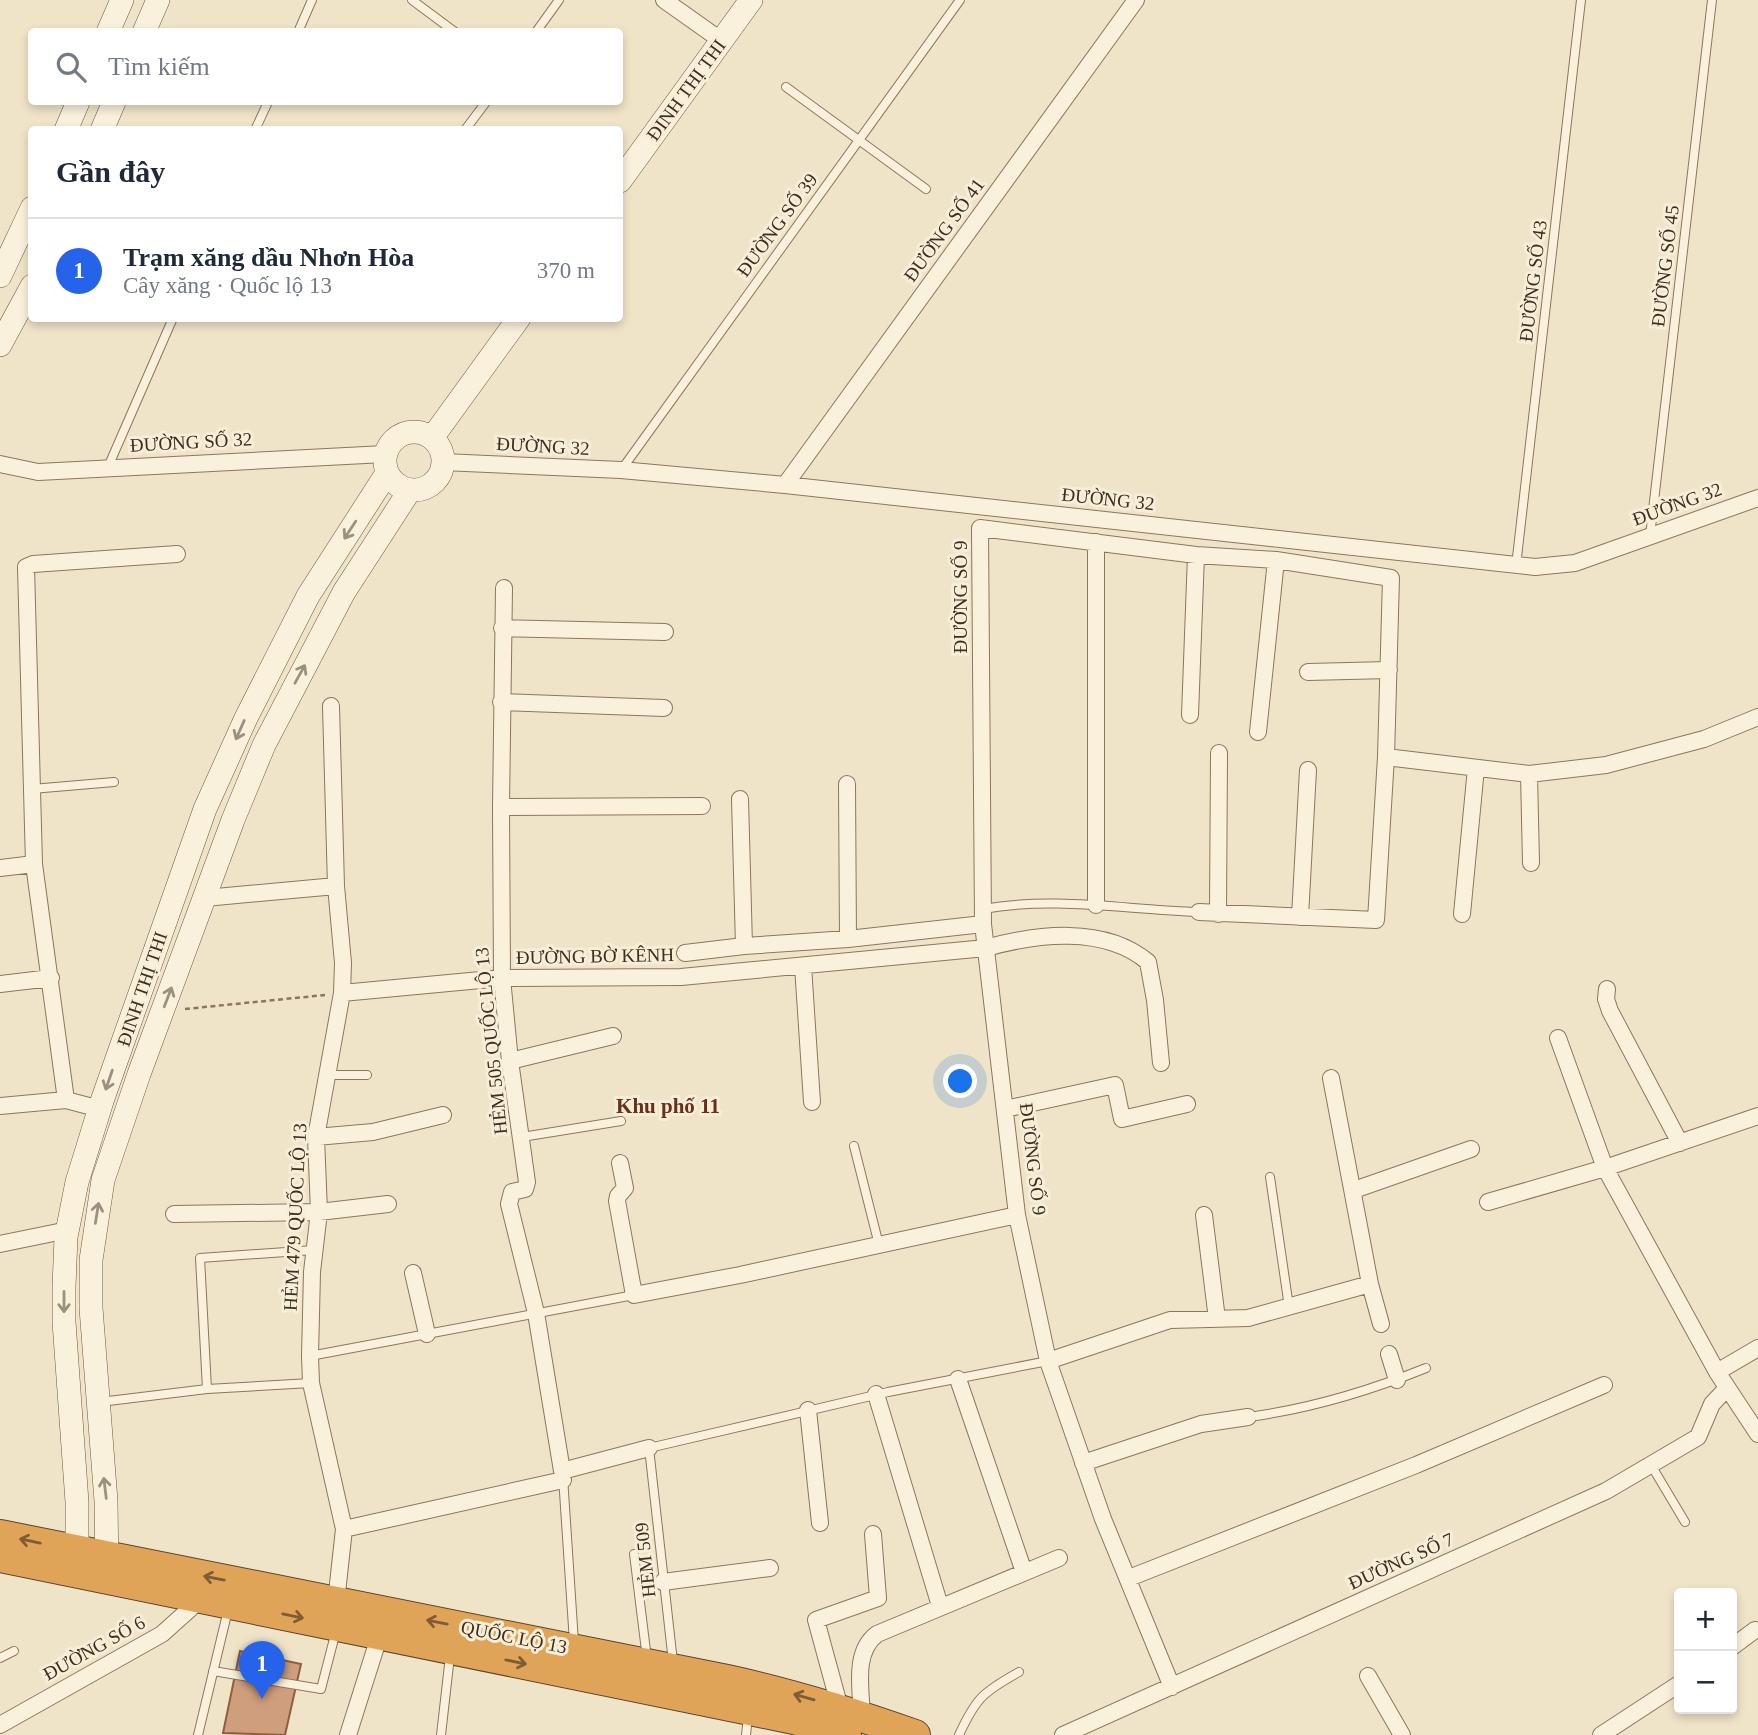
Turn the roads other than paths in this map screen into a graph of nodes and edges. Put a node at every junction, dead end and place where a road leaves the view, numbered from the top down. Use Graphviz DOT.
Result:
graph roads {
  1 [pos="122,0"];
  2 [pos="158,0"];
  3 [pos="312,0"];
  4 [pos="412,0"];
  5 [pos="559,0"];
  6 [pos="664,0"];
  7 [pos="751,0"];
  8 [pos="960,0"];
  9 [pos="1136,0"];
  10 [pos="1581,0"];
  11 [pos="1712,0"];
  12 [pos="110,28"];
  13 [pos="146,28"];
  14 [pos="300,28"];
  15 [pos="450,28"];
  16 [pos="539,28"];
  17 [pos="722,41"];
  18 [pos="786,87"];
  19 [pos="77,105"];
  20 [pos="113,105"];
  21 [pos="267,105"];
  22 [pos="484,105"];
  23 [pos="68,126"];
  24 [pos="104,126"];
  25 [pos="257,126"];
  26 [pos="468,126"];
  27 [pos="859,138"];
  28 [pos="623,177"];
  29 [pos="926,189"];
  30 [pos="28,216"];
  31 [pos="0,276"];
  32 [pos="28,293"];
  33 [pos="171,322"];
  34 [pos="516,322"];
  35 [pos="0,345"];
  36 [pos="432,438"];
  37 [pos="443,462"];
  38 [pos="386,463"];
  39 [pos="0,464"];
  40 [pos="108,467"];
  41 [pos="621,470"];
  42 [pos="785,485"];
  43 [pos="410,490"];
  44 [pos="1758,498"];
  45 [pos="1650,536"];
  46 [pos="1096,542"];
  47 [pos="177,554"];
  48 [pos="1196,555"];
  49 [pos="1276,560"];
  50 [pos="1516,566"];
  51 [pos="503,588"];
  52 [pos="502,628"];
  53 [pos="665,632"];
  54 [pos="1390,670"];
  55 [pos="1308,672"];
  56 [pos="501,702"];
  57 [pos="331,706"];
  58 [pos="664,708"];
  59 [pos="1190,715"];
  60 [pos="1758,717"];
  61 [pos="1258,732"];
  62 [pos="1219,753"];
  63 [pos="1386,757"];
  64 [pos="1476,768"];
  65 [pos="1308,770"];
  66 [pos="1529,774"];
  67 [pos="114,782"];
  68 [pos="847,784"];
  69 [pos="32,789"];
  70 [pos="740,799"];
  71 [pos="702,806"];
  72 [pos="501,807"];
  73 [pos="1531,863"];
  74 [pos="34,864"];
  75 [pos="0,868"];
  76 [pos="336,886"];
  77 [pos="205,898"];
  78 [pos="1096,905"];
  79 [pos="1199,912"];
  80 [pos="1218,914"];
  81 [pos="1462,914"];
  82 [pos="984,917"];
  83 [pos="1300,917"];
  84 [pos="848,939"];
  85 [pos="744,946"];
  86 [pos="986,948"];
  87 [pos="685,953"];
  88 [pos="803,966"];
  89 [pos="51,978"];
  90 [pos="502,978"];
  91 [pos="0,984"];
  92 [pos="1607,989"];
  93 [pos="342,993"];
  94 [pos="613,1036"];
  95 [pos="1558,1038"];
  96 [pos="510,1061"];
  97 [pos="1161,1063"];
  98 [pos="328,1075"];
  99 [pos="367,1075"];
  100 [pos="1331,1078"];
  101 [pos="66,1100"];
  102 [pos="813,1102"];
  103 [pos="1187,1104"];
  104 [pos="0,1106"];
  105 [pos="100,1109"];
  106 [pos="1005,1109"];
  107 [pos="443,1115"];
  108 [pos="1758,1116"];
  109 [pos="621,1121"];
  110 [pos="316,1137"];
  111 [pos="522,1137"];
  112 [pos="1680,1143"];
  113 [pos="855,1146"];
  114 [pos="1471,1149"];
  115 [pos="620,1163"];
  116 [pos="1605,1168"];
  117 [pos="1270,1177"];
  118 [pos="1354,1190"];
  119 [pos="1488,1202"];
  120 [pos="388,1204"];
  121 [pos="319,1212"];
  122 [pos="174,1214"];
  123 [pos="1017,1214"];
  124 [pos="1204,1215"];
  125 [pos="68,1230"];
  126 [pos="0,1244"];
  127 [pos="879,1245"];
  128 [pos="314,1250"];
  129 [pos="413,1273"];
  130 [pos="1370,1284"];
  131 [pos="634,1295"];
  132 [pos="1289,1307"];
  133 [pos="536,1313"];
  134 [pos="1217,1319"];
  135 [pos="1381,1324"];
  136 [pos="426,1334"];
  137 [pos="1758,1348"];
  138 [pos="1389,1354"];
  139 [pos="310,1356"];
  140 [pos="1048,1361"];
  141 [pos="1426,1368"];
  142 [pos="1717,1372"];
  143 [pos="957,1378"];
  144 [pos="1397,1380"];
  145 [pos="311,1383"];
  146 [pos="1604,1385"];
  147 [pos="1727,1388"];
  148 [pos="207,1389"];
  149 [pos="876,1394"];
  150 [pos="97,1402"];
  151 [pos="808,1410"];
  152 [pos="1248,1417"];
  153 [pos="1758,1434"];
  154 [pos="649,1448"];
  155 [pos="1083,1463"];
  156 [pos="1651,1465"];
  157 [pos="563,1475"];
  158 [pos="1685,1522"];
  159 [pos="820,1523"];
  160 [pos="344,1529"];
  161 [pos="873,1534"];
  162 [pos="0,1535"];
  163 [pos="634,1554"];
  164 [pos="0,1557"];
  165 [pos="1059,1558"];
  166 [pos="77,1562"];
  167 [pos="107,1568"];
  168 [pos="770,1568"];
  169 [pos="1024,1572"];
  170 [pos="1129,1578"];
  171 [pos="663,1582"];
  172 [pos="216,1601"];
  173 [pos="940,1606"];
  174 [pos="337,1613"];
  175 [pos="1756,1629"];
  176 [pos="380,1634"];
  177 [pos="1737,1643"];
  178 [pos="451,1649"];
  179 [pos="575,1649"];
  180 [pos="14,1651"];
  181 [pos="0,1658"];
  182 [pos="661,1666"];
  183 [pos="213,1671"];
  184 [pos="1018,1672"];
  185 [pos="1368,1676"];
  186 [pos="1172,1687"];
  187 [pos="1674,1687"];
  188 [pos="849,1720"];
  189 [pos="747,1723"];
  190 [pos="0,1725"];
  191 [pos="198,1735"];
  192 [pos="348,1735"];
  193 [pos="441,1735"];
  194 [pos="915,1735"];
  195 [pos="959,1735"];
  196 [pos="1063,1735"];
  197 [pos="1402,1735"];
  198 [pos="1601,1735"];
  1 -- 12 [label="street"];
  2 -- 13 [label="street"];
  3 -- 14 [label="lane"];
  4 -- 15 [label="lane"];
  5 -- 16 [label="lane"];
  6 -- 17 [label="street"];
  7 -- 17 [label="street, ĐINH THỊ THI"];
  8 -- 27 [label="lane, ĐƯỜNG SỐ 39"];
  9 -- 42 [label="street, ĐƯỜNG SỐ 41"];
  10 -- 50 [label="lane, ĐƯỜNG SỐ 43"];
  11 -- 45 [label="lane, ĐƯỜNG SỐ 45"];
  17 -- 28 [label="street, ĐINH THỊ THI"];
  18 -- 27 [label="lane"];
  19 -- 23 [label="street"];
  20 -- 24 [label="street"];
  21 -- 25 [label="lane"];
  22 -- 26 [label="lane"];
  27 -- 29 [label="lane"];
  27 -- 41 [label="lane, ĐƯỜNG SỐ 39"];
  30 -- 31 [label="street"];
  32 -- 35 [label="street"];
  33 -- 40 [label="lane"];
  34 -- 36 [label="street"];
  36 -- 37 [label="street"];
  36 -- 38 [label="street"];
  37 -- 41 [label="street, ĐƯỜNG 32"];
  37 -- 43 [label="street"];
  38 -- 40 [label="street, ĐƯỜNG SỐ 32"];
  38 -- 43 [label="street"];
  38 -- 105 [label="street, ĐINH THỊ THI, one-way"];
  39 -- 40 [label="street, ĐƯỜNG SỐ 32"];
  41 -- 42 [label="street, ĐƯỜNG 32"];
  42 -- 50 [label="street, ĐƯỜNG 32"];
  77 -- 43 [label="street, ĐINH THỊ THI, one-way"];
  44 -- 45 [label="street, ĐƯỜNG 32"];
  45 -- 50 [label="street, ĐƯỜNG 32"];
  46 -- 48 [label="street"];
  46 -- 78 [label="street"];
  46 -- 82 [label="street, ĐƯỜNG SỐ 9"];
  47 -- 69 [label="street"];
  48 -- 49 [label="street"];
  48 -- 59 [label="street"];
  49 -- 54 [label="street"];
  49 -- 61 [label="street"];
  51 -- 52 [label="street, HẺM 505 QUỐC LỘ 13"];
  52 -- 53 [label="street"];
  52 -- 56 [label="street, HẺM 505 QUỐC LỘ 13"];
  54 -- 55 [label="street"];
  54 -- 63 [label="street"];
  56 -- 58 [label="street"];
  56 -- 72 [label="street, HẺM 505 QUỐC LỘ 13"];
  57 -- 76 [label="street, HẺM 479 QUỐC LỘ 13"];
  60 -- 66 [label="street"];
  62 -- 80 [label="street"];
  63 -- 64 [label="street"];
  63 -- 83 [label="street"];
  64 -- 66 [label="street"];
  64 -- 81 [label="street"];
  65 -- 83 [label="street"];
  66 -- 73 [label="street"];
  67 -- 69 [label="lane"];
  68 -- 84 [label="street"];
  69 -- 74 [label="street"];
  70 -- 85 [label="street"];
  71 -- 72 [label="street"];
  72 -- 90 [label="street, HẺM 505 QUỐC LỘ 13"];
  74 -- 75 [label="street"];
  74 -- 89 [label="street"];
  76 -- 77 [label="street"];
  76 -- 93 [label="street, HẺM 479 QUỐC LỘ 13"];
  150 -- 77 [label="street, ĐINH THỊ THI, one-way"];
  78 -- 79 [label="lane"];
  78 -- 82 [label="lane"];
  79 -- 80 [label="street"];
  80 -- 83 [label="street"];
  82 -- 84 [label="street"];
  82 -- 86 [label="street, ĐƯỜNG SỐ 9"];
  84 -- 85 [label="street"];
  85 -- 87 [label="street"];
  86 -- 88 [label="street, ĐƯỜNG BỜ KÊNH"];
  86 -- 97 [label="street, ĐƯỜNG BỜ KÊNH"];
  86 -- 106 [label="street, ĐƯỜNG SỐ 9"];
  88 -- 90 [label="street, ĐƯỜNG BỜ KÊNH"];
  88 -- 102 [label="street"];
  89 -- 91 [label="street"];
  89 -- 101 [label="street"];
  90 -- 93 [label="street, ĐƯỜNG BỜ KÊNH"];
  90 -- 96 [label="street, HẺM 505 QUỐC LỘ 13"];
  92 -- 112 [label="street"];
  93 -- 98 [label="street, HẺM 479 QUỐC LỘ 13"];
  94 -- 96 [label="street"];
  95 -- 116 [label="street"];
  96 -- 111 [label="street, HẺM 505 QUỐC LỘ 13"];
  98 -- 99 [label="lane"];
  98 -- 110 [label="street, HẺM 479 QUỐC LỘ 13"];
  100 -- 118 [label="street"];
  101 -- 104 [label="street"];
  101 -- 105 [label="street"];
  103 -- 106 [label="street"];
  105 -- 125 [label="street, ĐINH THỊ THI"];
  106 -- 123 [label="street, ĐƯỜNG SỐ 9"];
  107 -- 110 [label="street"];
  108 -- 112 [label="street"];
  109 -- 111 [label="lane"];
  110 -- 121 [label="street, HẺM 479 QUỐC LỘ 13"];
  111 -- 133 [label="street, HẺM 505 QUỐC LỘ 13"];
  112 -- 116 [label="street"];
  113 -- 127 [label="lane"];
  114 -- 118 [label="street"];
  115 -- 131 [label="street"];
  116 -- 119 [label="street"];
  116 -- 142 [label="street"];
  117 -- 132 [label="lane"];
  118 -- 130 [label="street"];
  120 -- 121 [label="street"];
  121 -- 122 [label="street"];
  121 -- 128 [label="street, HẺM 479 QUỐC LỘ 13"];
  123 -- 127 [label="street"];
  123 -- 140 [label="street, ĐƯỜNG SỐ 9"];
  124 -- 134 [label="street"];
  125 -- 126 [label="street"];
  125 -- 166 [label="street, ĐINH THỊ THI, one-way"];
  127 -- 131 [label="street"];
  128 -- 139 [label="street, HẺM 479 QUỐC LỘ 13"];
  128 -- 148 [label="lane"];
  129 -- 136 [label="street"];
  130 -- 132 [label="street"];
  130 -- 135 [label="street"];
  131 -- 133 [label="lane"];
  132 -- 134 [label="street"];
  133 -- 136 [label="lane"];
  133 -- 157 [label="street, HẺM 505 QUỐC LỘ 13"];
  134 -- 140 [label="street"];
  136 -- 139 [label="lane"];
  137 -- 142 [label="street"];
  138 -- 144 [label="street"];
  139 -- 145 [label="street, HẺM 479 QUỐC LỘ 13"];
  140 -- 143 [label="lane"];
  140 -- 155 [label="street, ĐƯỜNG SỐ 9"];
  141 -- 144 [label="lane"];
  142 -- 147 [label="street"];
  143 -- 149 [label="lane"];
  143 -- 169 [label="street"];
  144 -- 152 [label="lane"];
  145 -- 148 [label="lane"];
  145 -- 160 [label="street, HẺM 479 QUỐC LỘ 13"];
  146 -- 170 [label="street"];
  147 -- 153 [label="street"];
  147 -- 156 [label="street, ĐƯỜNG SỐ 7"];
  148 -- 150 [label="lane"];
  149 -- 151 [label="lane"];
  149 -- 173 [label="street"];
  167 -- 150 [label="street, ĐINH THỊ THI, one-way"];
  151 -- 154 [label="lane"];
  151 -- 159 [label="street"];
  152 -- 155 [label="street"];
  154 -- 157 [label="street"];
  154 -- 171 [label="lane, HẺM 509"];
  155 -- 170 [label="street, ĐƯỜNG SỐ 9"];
  156 -- 158 [label="lane"];
  156 -- 186 [label="street, ĐƯỜNG SỐ 7"];
  157 -- 160 [label="street"];
  157 -- 179 [label="lane"];
  160 -- 174 [label="street, HẺM 479 QUỐC LỘ 13"];
  161 -- 188 [label="street"];
  166 -- 162 [label="highway, QUỐC LỘ 13, one-way"];
  163 -- 182 [label="lane"];
  164 -- 166 [label="highway, QUỐC LỘ 13"];
  165 -- 169 [label="street"];
  166 -- 167 [label="highway, QUỐC LỘ 13"];
  167 -- 172 [label="highway, QUỐC LỘ 13"];
  174 -- 167 [label="highway, QUỐC LỘ 13, one-way"];
  168 -- 171 [label="street"];
  169 -- 173 [label="street"];
  170 -- 186 [label="street, ĐƯỜNG SỐ 9"];
  171 -- 182 [label="lane, HẺM 509"];
  172 -- 174 [label="highway, QUỐC LỘ 13, one-way"];
  172 -- 183 [label="lane"];
  172 -- 190 [label="street, ĐƯỜNG SỐ 6"];
  173 -- 188 [label="street"];
  174 -- 176 [label="highway, QUỐC LỘ 13"];
  179 -- 174 [label="highway, QUỐC LỘ 13, one-way"];
  174 -- 183 [label="lane"];
  175 -- 177 [label="street"];
  176 -- 178 [label="highway, QUỐC LỘ 13"];
  176 -- 192 [label="street"];
  178 -- 189 [label="highway, QUỐC LỘ 13, one-way"];
  178 -- 193 [label="lane"];
  179 -- 182 [label="highway, QUỐC LỘ 13"];
  180 -- 181 [label="lane"];
  188 -- 182 [label="highway, QUỐC LỘ 13, one-way"];
  183 -- 191 [label="lane"];
  184 -- 195 [label="lane"];
  185 -- 197 [label="street"];
  186 -- 196 [label="street, ĐƯỜNG SỐ 7"];
  187 -- 198 [label="street"];
  188 -- 189 [label="highway, QUỐC LỘ 13"];
  188 -- 194 [label="highway, QUỐC LỘ 13"];
}
